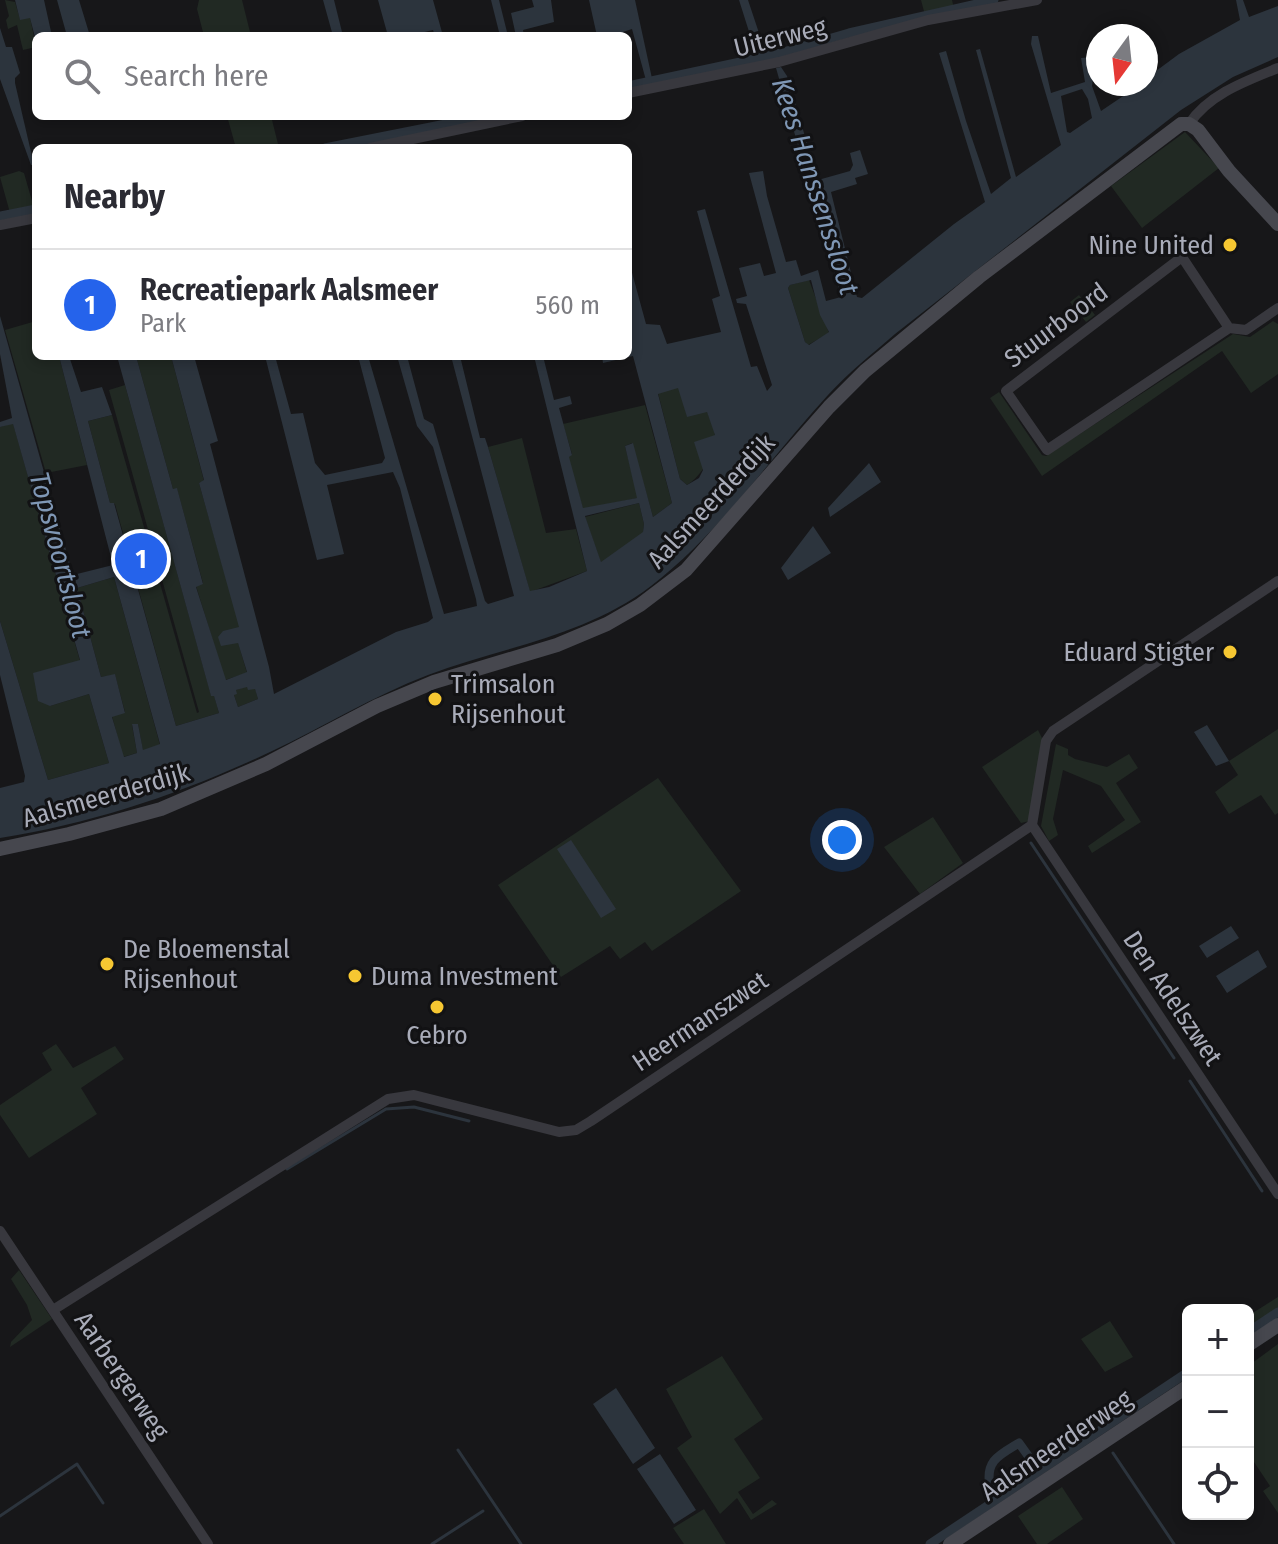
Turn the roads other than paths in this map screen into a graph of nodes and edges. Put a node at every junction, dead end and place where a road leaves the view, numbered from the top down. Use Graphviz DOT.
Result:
graph roads {
  1 [pos="1037,0"];
  2 [pos="1278,68"];
  3 [pos="632,92"];
  4 [pos="503,120"];
  5 [pos="1189,124"];
  6 [pos="389,144"];
  7 [pos="32,219"];
  8 [pos="1278,224"];
  9 [pos="0,225"];
  10 [pos="1277,311"];
  11 [pos="1229,328"];
  12 [pos="1278,581"];
  13 [pos="1032,825"];
  14 [pos="0,849"];
  15 [pos="1278,1194"];
  16 [pos="0,1231"];
  17 [pos="53,1310"];
  18 [pos="1278,1325"];
  19 [pos="1254,1341"];
  20 [pos="1182,1390"];
  21 [pos="208,1544"];
  22 [pos="950,1544"];
  1 -- 3 [label="street, Uiterweg"];
  2 -- 5 [label="street, Aalsmeerderdijk"];
  4 -- 6 [label="street"];
  5 -- 8 [label="street"];
  5 -- 14 [label="street, Aalsmeerderdijk"];
  7 -- 9 [label="street"];
  10 -- 11 [label="street, Stuurboord"];
  11 -- 11 [label="street, Stuurboord"];
  12 -- 13 [label="street"];
  13 -- 15 [label="street, Den Adelszwet"];
  13 -- 17 [label="street, Heermanszwet"];
  16 -- 17 [label="street, Aarbergerweg"];
  17 -- 21 [label="street, Aarbergerweg"];
  18 -- 19 [label="street"];
  20 -- 22 [label="street, Aalsmeerderweg"];
}
